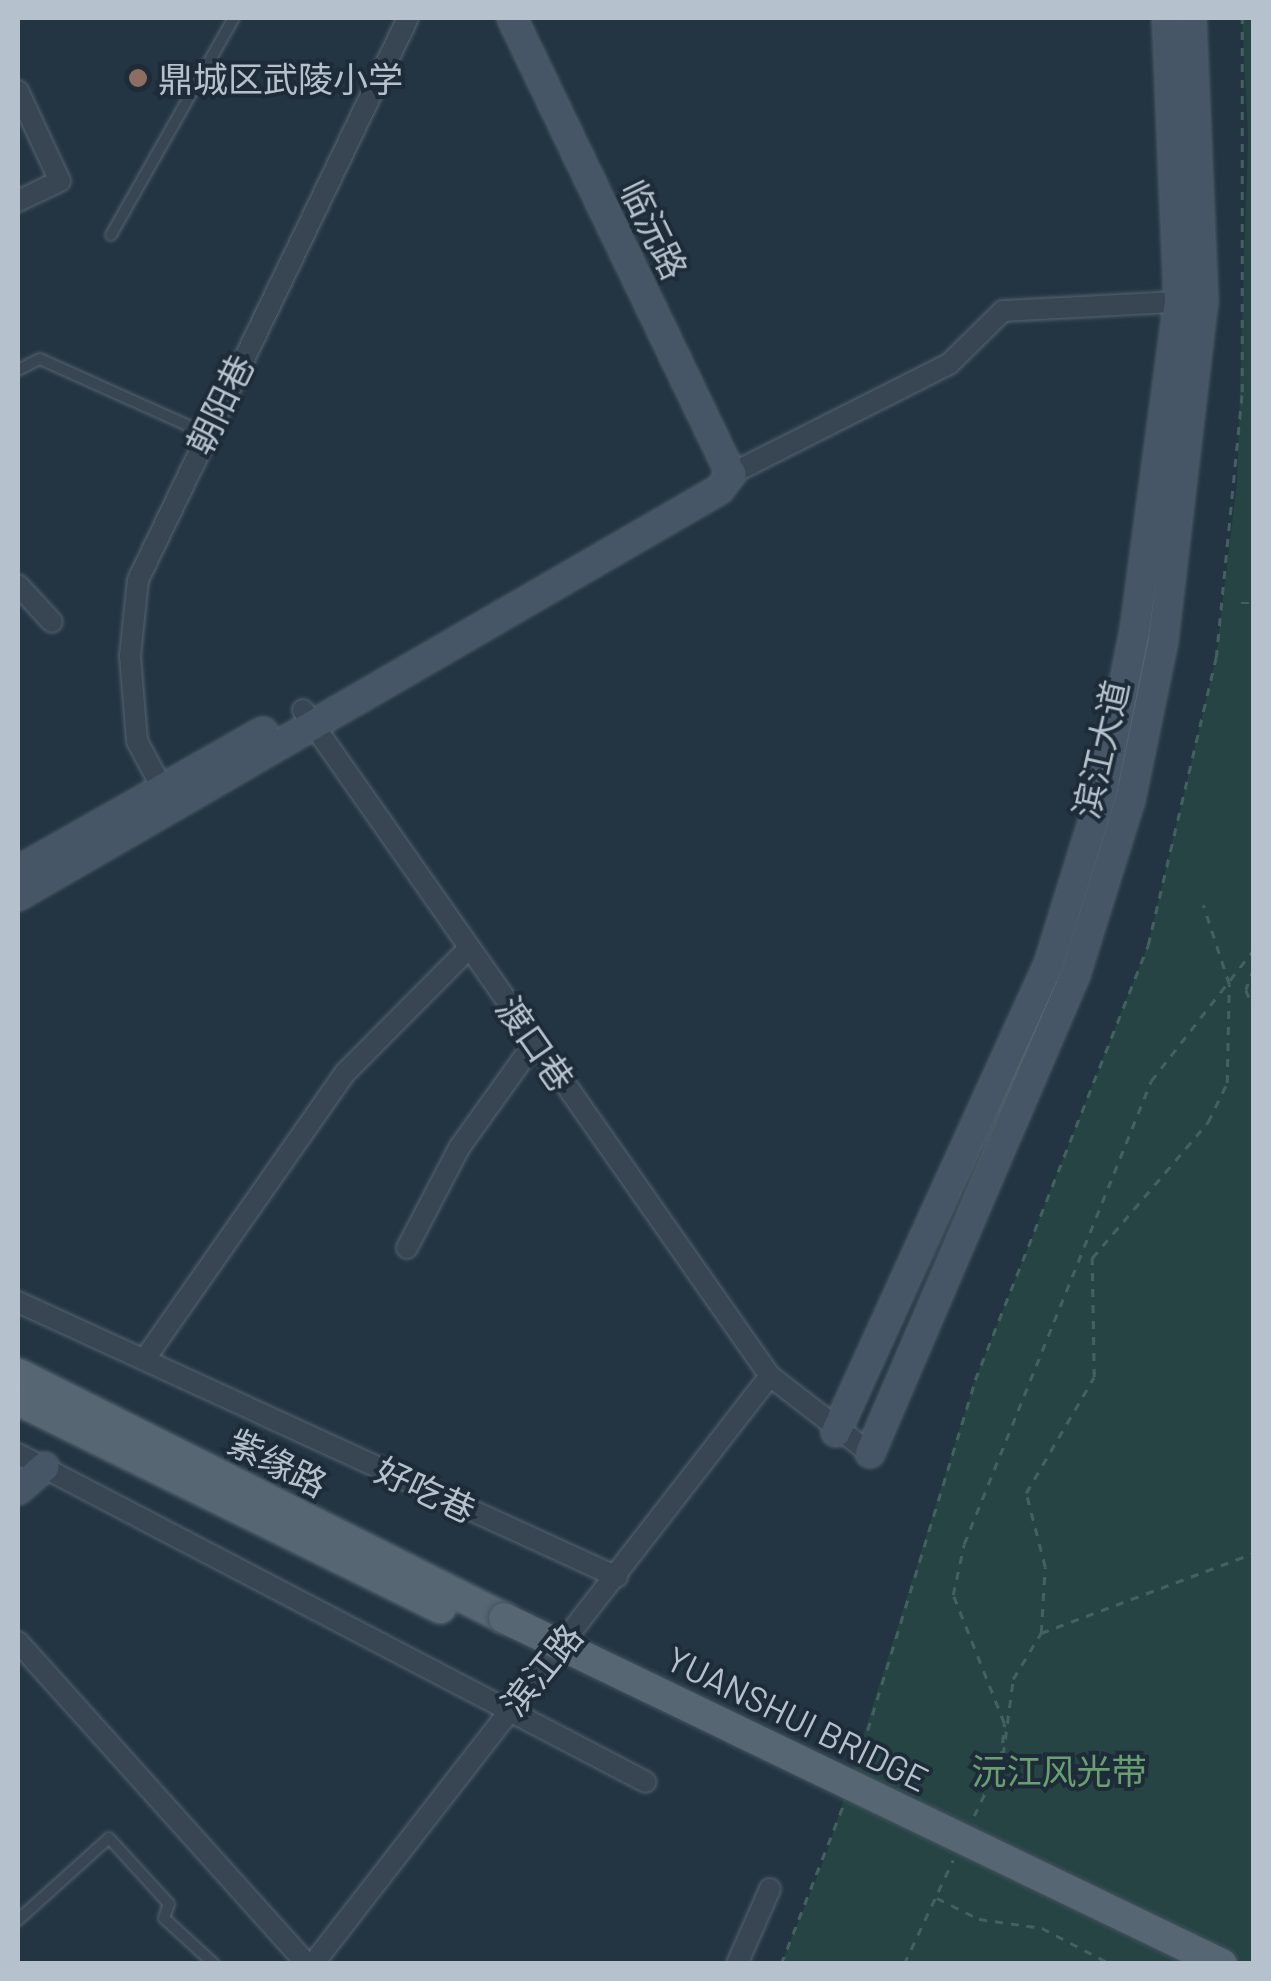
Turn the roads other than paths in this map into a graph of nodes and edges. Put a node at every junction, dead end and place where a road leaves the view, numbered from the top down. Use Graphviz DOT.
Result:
graph roads {
  1 [pos="234,18"];
  2 [pos="408,18"];
  3 [pos="512,18"];
  4 [pos="1167,18"];
  5 [pos="1191,18"];
  6 [pos="18,91"];
  7 [pos="18,201"];
  8 [pos="111,234"];
  9 [pos="1191,301"];
  10 [pos="18,370"];
  11 [pos="206,432"];
  12 [pos="731,474"];
  13 [pos="19,590"];
  14 [pos="52,622"];
  15 [pos="308,717"];
  16 [pos="167,798"];
  17 [pos="19,873"];
  18 [pos="469,948"];
  19 [pos="535,1042"];
  20 [pos="407,1248"];
  21 [pos="18,1302"];
  22 [pos="144,1360"];
  23 [pos="18,1374"];
  24 [pos="770,1376"];
  25 [pos="18,1400"];
  26 [pos="836,1432"];
  27 [pos="870,1453"];
  28 [pos="18,1454"];
  29 [pos="44,1468"];
  30 [pos="18,1490"];
  31 [pos="617,1577"];
  32 [pos="502,1627"];
  33 [pos="18,1643"];
  34 [pos="510,1707"];
  35 [pos="646,1782"];
  36 [pos="770,1889"];
  37 [pos="18,1920"];
  38 [pos="214,1964"];
  39 [pos="310,1964"];
  40 [pos="738,1964"];
  41 [pos="1182,1964"];
  42 [pos="1222,1964"];
  1 -- 8 [label="lane"];
  2 -- 11 [label="street, 朝阳巷"];
  3 -- 12 [label="street, 临沅路"];
  4 -- 9 [label="street, 滨江大道"];
  5 -- 9 [label="street, 滨江大道"];
  6 -- 7 [label="street"];
  9 -- 12 [label="street"];
  9 -- 26 [label="street, 滨江大道"];
  9 -- 27 [label="street, 滨江大道"];
  10 -- 11 [label="lane"];
  11 -- 16 [label="street, 朝阳巷"];
  12 -- 15 [label="street"];
  13 -- 14 [label="street"];
  15 -- 16 [label="street"];
  15 -- 18 [label="street, 渡口巷"];
  16 -- 17 [label="street"];
  18 -- 19 [label="street, 渡口巷"];
  18 -- 22 [label="street"];
  19 -- 20 [label="street"];
  19 -- 24 [label="street, 渡口巷"];
  21 -- 22 [label="street, 好吃巷"];
  22 -- 31 [label="street, 好吃巷"];
  23 -- 32 [label="main road, 紫缘路"];
  24 -- 26 [label="street, 渡口巷"];
  24 -- 31 [label="street, 滨江路"];
  25 -- 32 [label="main road, 紫缘路"];
  26 -- 27 [label="street, 渡口巷"];
  28 -- 29 [label="street"];
  29 -- 30 [label="street"];
  29 -- 34 [label="street"];
  31 -- 34 [label="street, 滨江路"];
  32 -- 41 [label="main road, YUANSHUI BRIDGE"];
  32 -- 42 [label="main road, YUANSHUI BRIDGE, bridge"];
  33 -- 39 [label="street"];
  34 -- 35 [label="street"];
  34 -- 39 [label="street, 滨江路"];
  36 -- 40 [label="street"];
  37 -- 38 [label="lane"];
}
